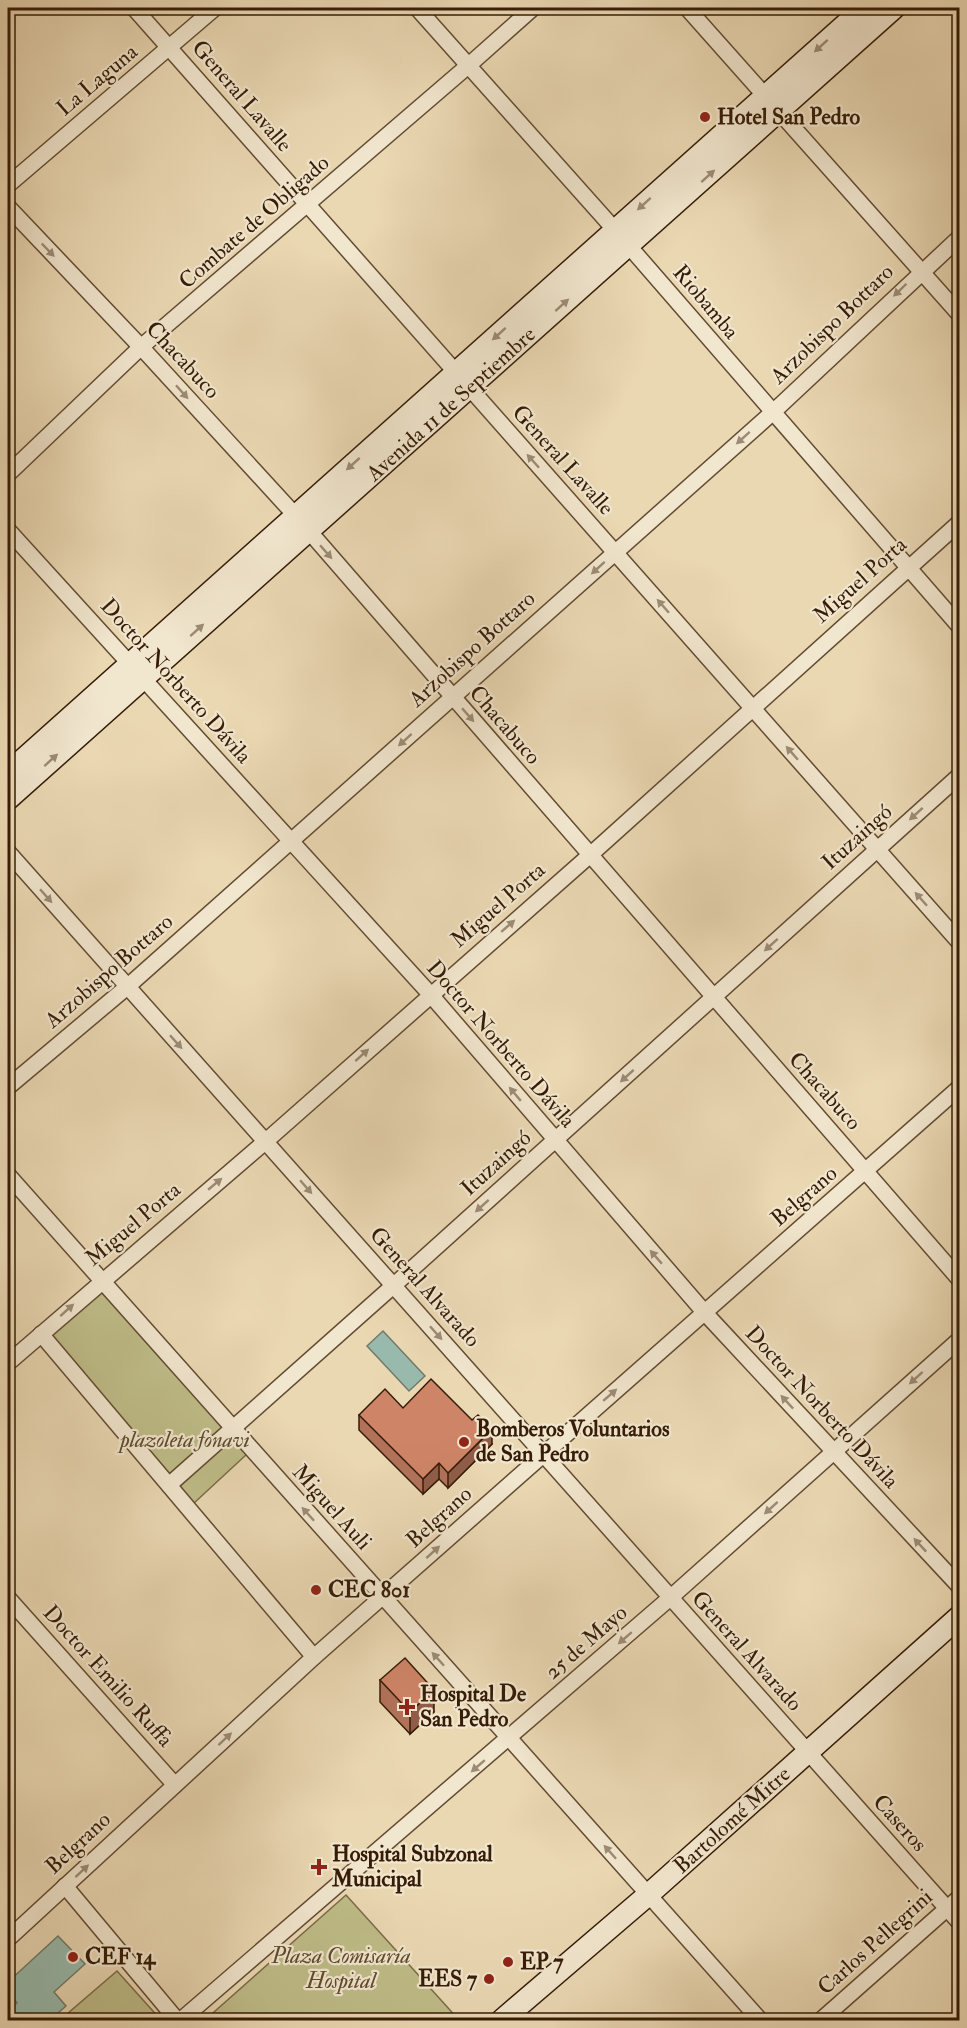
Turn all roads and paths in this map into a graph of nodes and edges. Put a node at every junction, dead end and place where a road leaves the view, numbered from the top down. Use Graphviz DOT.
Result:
graph roads {
  1 [pos="134,8"];
  2 [pos="215,8"];
  3 [pos="417,8"];
  4 [pos="533,8"];
  5 [pos="687,8"];
  6 [pos="864,8"];
  7 [pos="894,8"];
  8 [pos="170,48"];
  9 [pos="469,65"];
  10 [pos="766,95"];
  11 [pos="780,111"];
  12 [pos="8,185"];
  13 [pos="308,205"];
  14 [pos="8,207"];
  15 [pos="615,230"];
  16 [pos="960,237"];
  17 [pos="629,246"];
  18 [pos="921,270"];
  19 [pos="960,315"];
  20 [pos="141,347"];
  21 [pos="461,381"];
  22 [pos="772,413"];
  23 [pos="8,474"];
  24 [pos="960,522"];
  25 [pos="302,523"];
  26 [pos="8,530"];
  27 [pos="615,552"];
  28 [pos="907,567"];
  29 [pos="960,627"];
  30 [pos="136,671"];
  31 [pos="452,697"];
  32 [pos="751,707"];
  33 [pos="8,773"];
  34 [pos="960,775"];
  35 [pos="8,799"];
  36 [pos="291,841"];
  37 [pos="877,850"];
  38 [pos="8,852"];
  39 [pos="589,856"];
  40 [pos="960,943"];
  41 [pos="127,987"];
  42 [pos="430,994"];
  43 [pos="712,998"];
  44 [pos="8,1087"];
  45 [pos="960,1087"];
  46 [pos="266,1141"];
  47 [pos="555,1141"];
  48 [pos="866,1171"];
  49 [pos="8,1175"];
  50 [pos="102,1280"];
  51 [pos="960,1280"];
  52 [pos="393,1286"];
  53 [pos="705,1313"];
  54 [pos="41,1334"];
  55 [pos="960,1339"];
  56 [pos="8,1363"];
  57 [pos="232,1431"];
  58 [pos="833,1452"];
  59 [pos="544,1453"];
  60 [pos="168,1485"];
  61 [pos="960,1587"];
  62 [pos="383,1596"];
  63 [pos="8,1598"];
  64 [pos="670,1598"];
  65 [pos="960,1616"];
  66 [pos="314,1657"];
  67 [pos="509,1739"];
  68 [pos="807,1753"];
  69 [pos="175,1785"];
  70 [pos="65,1886"];
  71 [pos="648,1895"];
  72 [pos="960,1897"];
  73 [pos="947,1908"];
  74 [pos="960,1923"];
  75 [pos="8,1936"];
  76 [pos="179,2020"];
  77 [pos="502,2020"];
  78 [pos="760,2020"];
  79 [pos="821,2020"];
  1 -- 8 [label="street, General Lavalle"];
  2 -- 8 [label="street, La Laguna"];
  3 -- 9 [label="street, Riobamba"];
  4 -- 9 [label="street, Combate de Obligado"];
  5 -- 10 [label="street"];
  6 -- 10 [label="main road, Avenida 11 de Septiembre, one-way"];
  7 -- 11 [label="main road, Avenida 11 de Septiembre"];
  8 -- 12 [label="street, La Laguna"];
  8 -- 13 [label="street, General Lavalle"];
  9 -- 13 [label="street, Combate de Obligado"];
  9 -- 15 [label="street, Riobamba"];
  10 -- 11 [label="street"];
  10 -- 15 [label="main road, Avenida 11 de Septiembre, one-way"];
  17 -- 11 [label="main road, Avenida 11 de Septiembre, one-way"];
  11 -- 18 [label="street"];
  13 -- 20 [label="street, Combate de Obligado"];
  13 -- 21 [label="street, General Lavalle"];
  14 -- 20 [label="street, Chacabuco, one-way"];
  15 -- 17 [label="street, Riobamba"];
  15 -- 21 [label="main road, Avenida 11 de Septiembre, one-way"];
  16 -- 18 [label="street, Arzobispo Bottaro"];
  21 -- 17 [label="main road, Avenida 11 de Septiembre, one-way"];
  17 -- 22 [label="street, Riobamba"];
  18 -- 19 [label="street"];
  18 -- 22 [label="street, Arzobispo Bottaro, one-way"];
  20 -- 23 [label="street, Combate de Obligado"];
  20 -- 25 [label="street, Chacabuco, one-way"];
  21 -- 25 [label="main road, Avenida 11 de Septiembre"];
  27 -- 21 [label="street, General Lavalle, one-way"];
  22 -- 27 [label="street, Arzobispo Bottaro, one-way"];
  22 -- 28 [label="street, Riobamba"];
  24 -- 28 [label="street, Miguel Porta"];
  25 -- 30 [label="main road, Avenida 11 de Septiembre"];
  25 -- 31 [label="street, Chacabuco, one-way"];
  26 -- 30 [label="street, Doctor Norberto Dávila"];
  27 -- 31 [label="street, Arzobispo Bottaro, one-way"];
  32 -- 27 [label="street, General Lavalle, one-way"];
  28 -- 29 [label="street, Riobamba"];
  28 -- 32 [label="street, Miguel Porta"];
  30 -- 33 [label="main road, Avenida 11 de Septiembre"];
  35 -- 30 [label="main road, Avenida 11 de Septiembre, one-way"];
  30 -- 36 [label="street, Doctor Norberto Dávila"];
  31 -- 36 [label="street, Arzobispo Bottaro, one-way"];
  31 -- 39 [label="street, Chacabuco, one-way"];
  37 -- 32 [label="street, General Lavalle, one-way"];
  32 -- 39 [label="street, Miguel Porta"];
  34 -- 37 [label="street, Ituzaingó, one-way"];
  36 -- 41 [label="street, Arzobispo Bottaro"];
  36 -- 42 [label="street, Doctor Norberto Dávila"];
  40 -- 37 [label="street, General Lavalle, one-way"];
  37 -- 43 [label="street, Ituzaingó, one-way"];
  38 -- 41 [label="street, General Alvarado, one-way"];
  42 -- 39 [label="street, Miguel Porta, one-way"];
  39 -- 43 [label="street, Chacabuco"];
  41 -- 44 [label="street, Arzobispo Bottaro"];
  41 -- 46 [label="street, General Alvarado, one-way"];
  46 -- 42 [label="street, Miguel Porta, one-way"];
  47 -- 42 [label="street, Doctor Norberto Dávila, one-way"];
  43 -- 47 [label="street, Ituzaingó, one-way"];
  43 -- 48 [label="street, Chacabuco"];
  45 -- 48 [label="street, Belgrano"];
  50 -- 46 [label="street, Miguel Porta, one-way"];
  46 -- 52 [label="street, General Alvarado, one-way"];
  47 -- 52 [label="street, Ituzaingó, one-way"];
  53 -- 47 [label="street, Doctor Norberto Dávila, one-way"];
  48 -- 51 [label="street, Chacabuco"];
  48 -- 53 [label="street, Belgrano"];
  49 -- 50 [label="street, Miguel Auli"];
  54 -- 50 [label="street, Miguel Porta, one-way"];
  50 -- 57 [label="street, Miguel Auli"];
  52 -- 57 [label="street, Ituzaingó"];
  52 -- 59 [label="street, General Alvarado, one-way"];
  58 -- 53 [label="street, Doctor Norberto Dávila, one-way"];
  59 -- 53 [label="street, Belgrano, one-way"];
  54 -- 56 [label="street, Miguel Porta"];
  54 -- 60 [label="street"];
  55 -- 58 [label="street, 25 de Mayo, one-way"];
  57 -- 60 [label="street, Ituzaingó"];
  62 -- 57 [label="street, Miguel Auli, one-way"];
  61 -- 58 [label="street, Doctor Norberto Dávila, one-way"];
  58 -- 64 [label="street, 25 de Mayo, one-way"];
  62 -- 59 [label="street, Belgrano, one-way"];
  59 -- 64 [label="street, General Alvarado"];
  60 -- 66 [label="street"];
  62 -- 66 [label="street, Belgrano"];
  67 -- 62 [label="street, Miguel Auli, one-way"];
  63 -- 69 [label="street, Doctor Emilio Ruffa"];
  64 -- 67 [label="street, 25 de Mayo, one-way"];
  64 -- 68 [label="street, General Alvarado"];
  65 -- 68 [label="main road, Bartolomé Mitre"];
  69 -- 66 [label="street, Belgrano, one-way"];
  71 -- 67 [label="street, Miguel Auli, one-way"];
  67 -- 76 [label="street, 25 de Mayo, one-way"];
  68 -- 71 [label="main road, Bartolomé Mitre"];
  68 -- 73 [label="street, Caseros"];
  70 -- 69 [label="street, Belgrano, one-way"];
  70 -- 75 [label="street, Belgrano"];
  70 -- 76 [label="street"];
  71 -- 77 [label="main road, Bartolomé Mitre"];
  71 -- 78 [label="street, Miguel Auli"];
  72 -- 73 [label="street, Carlos Pellegrini"];
  73 -- 74 [label="street, Caseros"];
  73 -- 79 [label="street, Carlos Pellegrini"];
}
